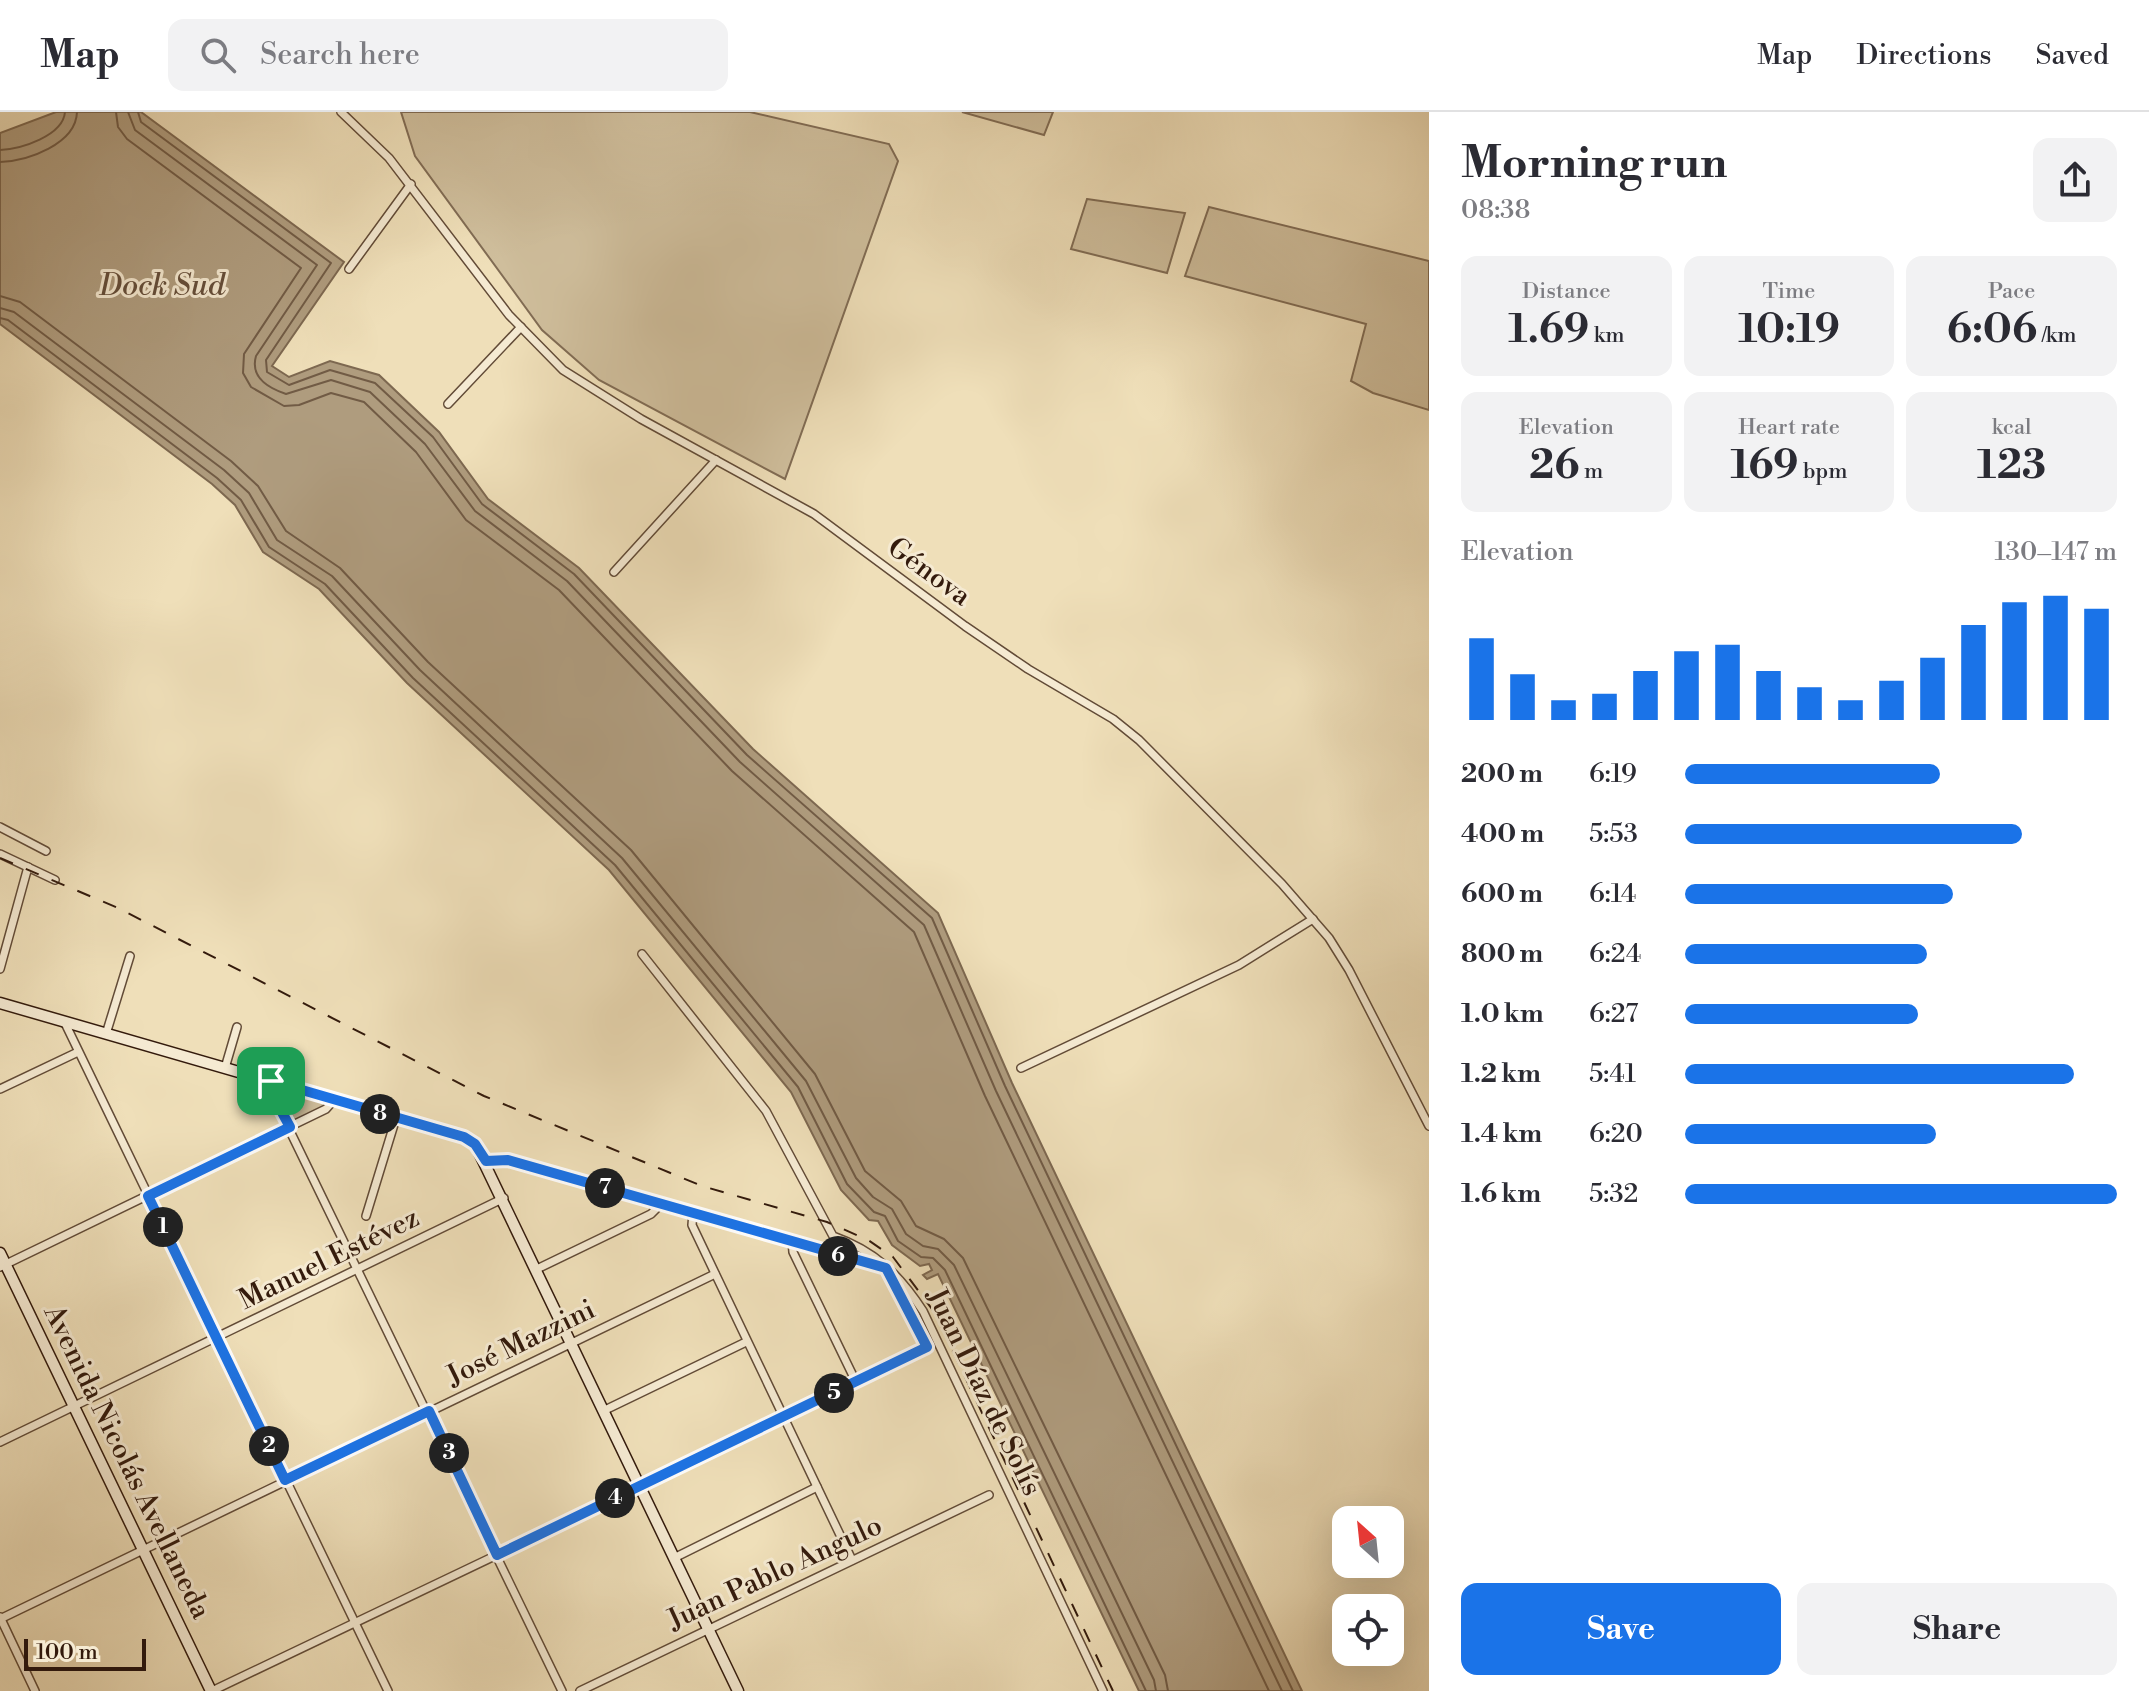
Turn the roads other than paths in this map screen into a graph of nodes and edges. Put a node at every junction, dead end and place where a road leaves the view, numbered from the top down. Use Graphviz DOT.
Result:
graph roads {
  1 [pos="341,112"];
  2 [pos="411,184"];
  3 [pos="349,269"];
  4 [pos="521,327"];
  5 [pos="448,404"];
  6 [pos="716,460"];
  7 [pos="614,572"];
  8 [pos="0,827"];
  9 [pos="46,851"];
  10 [pos="0,854"];
  11 [pos="28,867"];
  12 [pos="55,880"];
  13 [pos="1313,919"];
  14 [pos="642,954"];
  15 [pos="130,956"];
  16 [pos="0,969"];
  17 [pos="0,1003"];
  18 [pos="64,1021"];
  19 [pos="237,1027"];
  20 [pos="106,1034"];
  21 [pos="78,1052"];
  22 [pos="225,1068"];
  23 [pos="1021,1068"];
  24 [pos="271,1081"];
  25 [pos="0,1089"];
  26 [pos="334,1100"];
  27 [pos="396,1118"];
  28 [pos="1429,1126"];
  29 [pos="290,1127"];
  30 [pos="486,1161"];
  31 [pos="148,1196"];
  32 [pos="504,1198"];
  33 [pos="661,1204"];
  34 [pos="693,1213"];
  35 [pos="366,1216"];
  36 [pos="792,1241"];
  37 [pos="0,1253"];
  38 [pos="3,1266"];
  39 [pos="359,1268"];
  40 [pos="886,1268"];
  41 [pos="537,1269"];
  42 [pos="715,1274"];
  43 [pos="216,1338"];
  44 [pos="746,1342"];
  45 [pos="572,1343"];
  46 [pos="856,1382"];
  47 [pos="74,1407"];
  48 [pos="605,1410"];
  49 [pos="429,1411"];
  50 [pos="783,1417"];
  51 [pos="0,1442"];
  52 [pos="285,1480"];
  53 [pos="641,1485"];
  54 [pos="817,1487"];
  55 [pos="989,1495"];
  56 [pos="143,1550"];
  57 [pos="497,1555"];
  58 [pos="674,1558"];
  59 [pos="852,1560"];
  60 [pos="0,1619"];
  61 [pos="355,1623"];
  62 [pos="707,1629"];
  63 [pos="35,1691"];
  64 [pos="212,1691"];
  65 [pos="388,1691"];
  66 [pos="562,1691"];
  67 [pos="580,1691"];
  68 [pos="738,1691"];
  69 [pos="1103,1691"];
  1 -- 2 [label="street, Génova"];
  2 -- 3 [label="street"];
  2 -- 4 [label="street, Génova"];
  4 -- 5 [label="street"];
  4 -- 6 [label="street, Génova"];
  6 -- 7 [label="street"];
  6 -- 13 [label="street, Génova"];
  8 -- 9 [label="street"];
  10 -- 11 [label="street"];
  11 -- 12 [label="street"];
  11 -- 16 [label="street"];
  13 -- 23 [label="street"];
  13 -- 28 [label="street, Génova"];
  14 -- 40 [label="street, Juan Díaz de Solís"];
  15 -- 20 [label="street"];
  17 -- 18 [label="main road"];
  18 -- 20 [label="main road"];
  18 -- 21 [label="street"];
  19 -- 22 [label="street"];
  20 -- 22 [label="main road"];
  21 -- 25 [label="street"];
  21 -- 31 [label="street"];
  22 -- 24 [label="main road"];
  24 -- 26 [label="main road"];
  24 -- 29 [label="street"];
  26 -- 27 [label="main road"];
  26 -- 29 [label="street"];
  27 -- 30 [label="main road"];
  27 -- 35 [label="street"];
  29 -- 31 [label="street"];
  29 -- 39 [label="street"];
  30 -- 32 [label="main road"];
  30 -- 33 [label="street"];
  31 -- 38 [label="street"];
  31 -- 43 [label="street"];
  32 -- 39 [label="street, Manuel Estévez"];
  32 -- 41 [label="main road"];
  33 -- 34 [label="street"];
  33 -- 41 [label="street"];
  34 -- 36 [label="street"];
  34 -- 42 [label="street"];
  36 -- 40 [label="street"];
  36 -- 46 [label="street"];
  37 -- 38 [label="main road, Avenida Nicolás Avellaneda"];
  38 -- 47 [label="main road, Avenida Nicolás Avellaneda"];
  39 -- 43 [label="street, Manuel Estévez"];
  39 -- 49 [label="street"];
  40 -- 46 [label="street"];
  40 -- 69 [label="street, Juan Díaz de Solís"];
  41 -- 45 [label="main road"];
  42 -- 44 [label="street"];
  42 -- 45 [label="street, José Mazzini"];
  43 -- 47 [label="street, Manuel Estévez"];
  43 -- 52 [label="street"];
  44 -- 48 [label="street"];
  44 -- 50 [label="street"];
  45 -- 48 [label="main road"];
  45 -- 49 [label="street, José Mazzini"];
  46 -- 50 [label="street"];
  47 -- 51 [label="street, Manuel Estévez"];
  47 -- 56 [label="main road, Avenida Nicolás Avellaneda"];
  48 -- 53 [label="main road"];
  49 -- 52 [label="street, José Mazzini"];
  49 -- 57 [label="street"];
  50 -- 53 [label="street"];
  50 -- 54 [label="street"];
  52 -- 56 [label="street, José Mazzini"];
  52 -- 61 [label="street"];
  53 -- 57 [label="street"];
  53 -- 58 [label="main road"];
  54 -- 58 [label="street"];
  54 -- 59 [label="street"];
  55 -- 59 [label="street, Juan Pablo Angulo"];
  56 -- 60 [label="street, José Mazzini"];
  56 -- 64 [label="main road, Avenida Nicolás Avellaneda"];
  57 -- 61 [label="street"];
  57 -- 66 [label="street"];
  58 -- 62 [label="main road"];
  59 -- 62 [label="street, Juan Pablo Angulo"];
  60 -- 63 [label="street"];
  61 -- 64 [label="street"];
  61 -- 65 [label="street"];
  62 -- 67 [label="street, Juan Pablo Angulo"];
  62 -- 68 [label="main road"];
}
